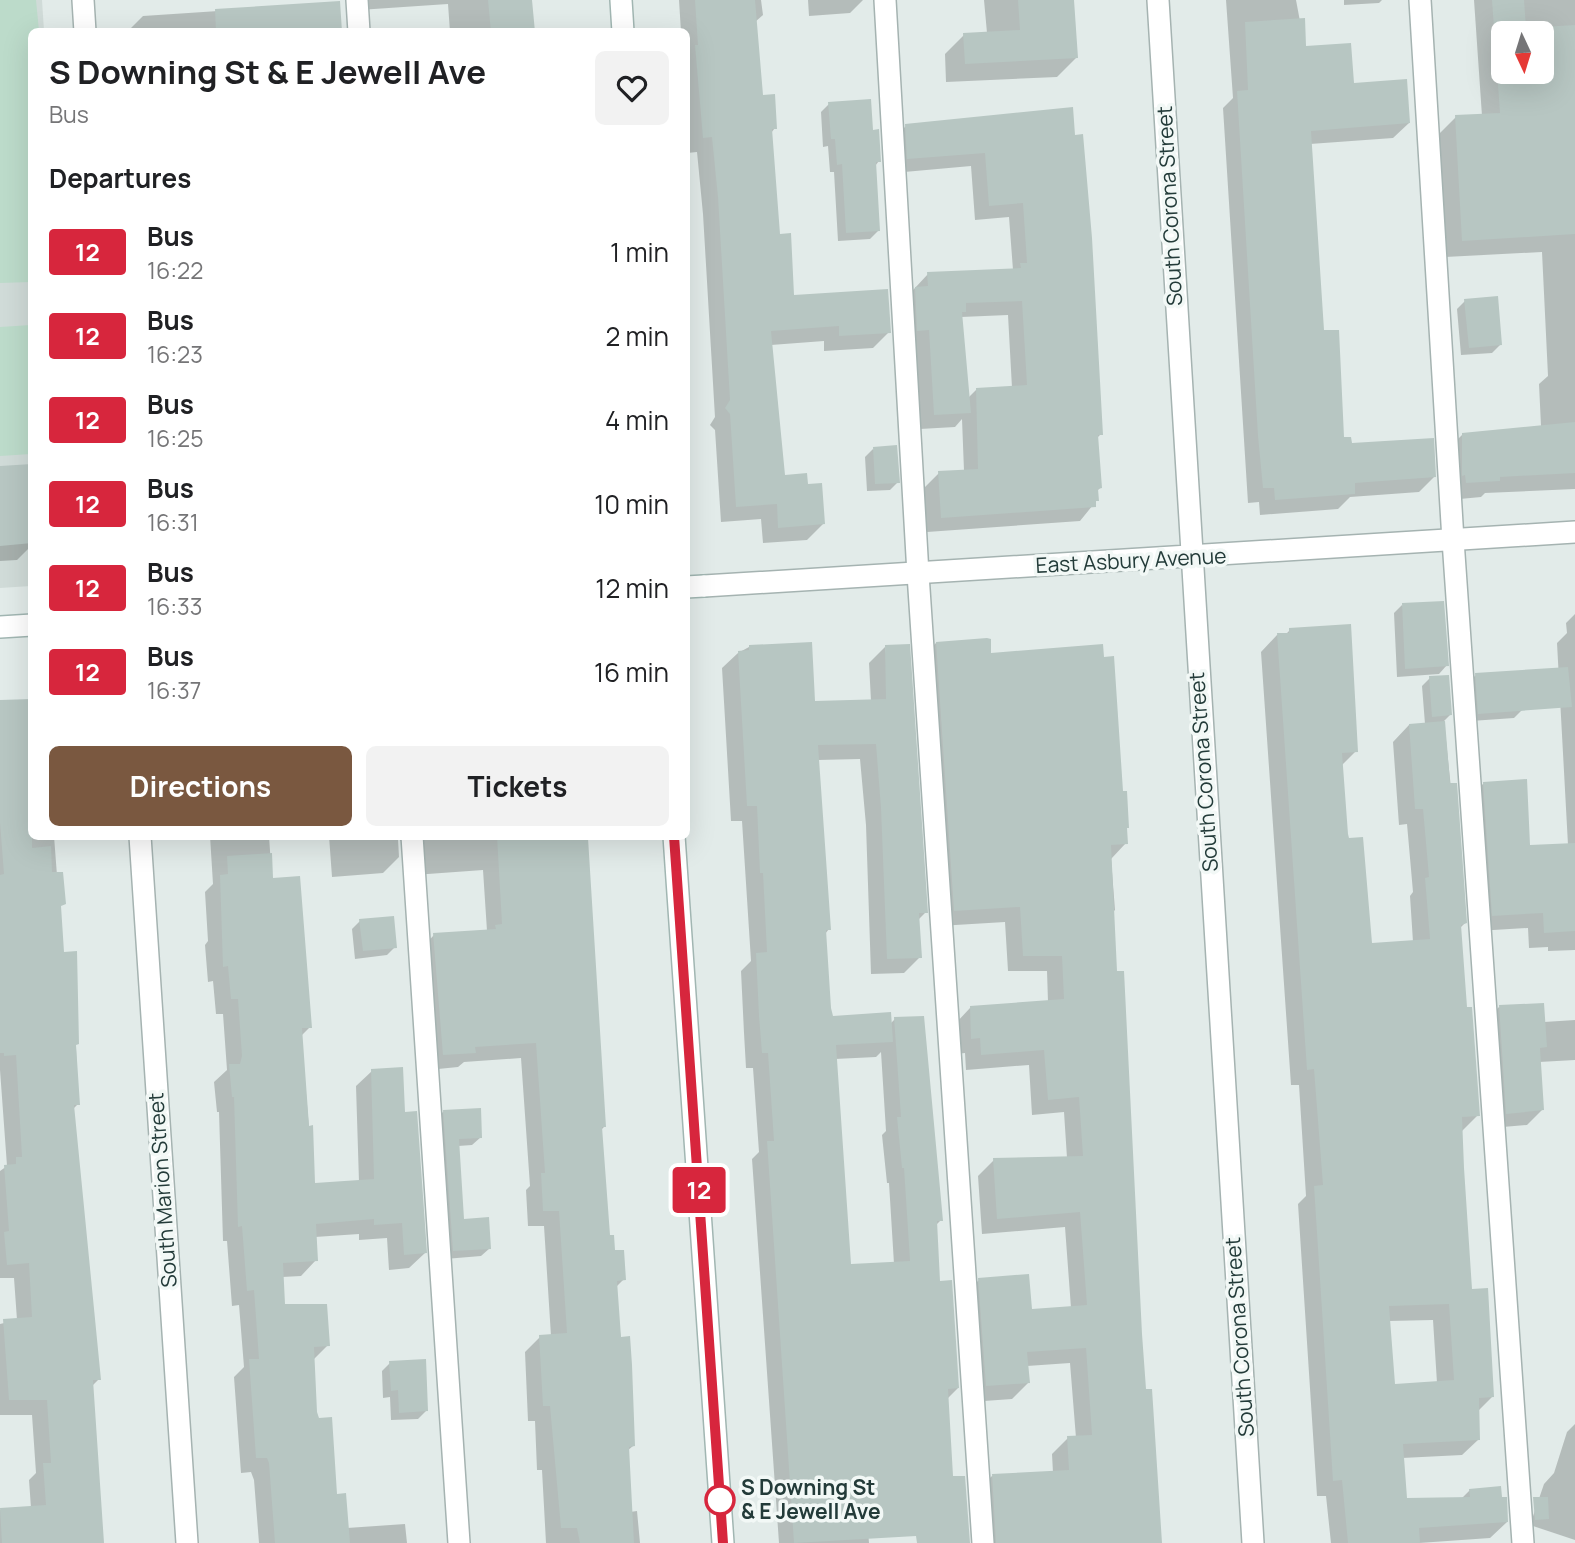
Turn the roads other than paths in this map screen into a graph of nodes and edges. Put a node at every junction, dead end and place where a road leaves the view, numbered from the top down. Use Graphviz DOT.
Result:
graph roads {
  1 [pos="83,0"];
  2 [pos="357,0"];
  3 [pos="621,0"];
  4 [pos="885,0"];
  5 [pos="1157,0"];
  6 [pos="1420,0"];
  7 [pos="85,28"];
  8 [pos="359,28"];
  9 [pos="623,28"];
  10 [pos="1575,531"];
  11 [pos="1452,540"];
  12 [pos="1191,557"];
  13 [pos="918,574"];
  14 [pos="695,587"];
  15 [pos="28,625"];
  16 [pos="0,627"];
  17 [pos="140,840"];
  18 [pos="412,840"];
  19 [pos="674,840"];
  20 [pos="187,1543"];
  21 [pos="458,1543"];
  22 [pos="723,1543"];
  23 [pos="983,1543"];
  24 [pos="1253,1543"];
  25 [pos="1523,1543"];
  1 -- 7 [label="street"];
  2 -- 8 [label="street"];
  3 -- 9 [label="street"];
  4 -- 13 [label="street"];
  5 -- 12 [label="street, South Corona Street"];
  6 -- 11 [label="street"];
  10 -- 11 [label="street, East Asbury Avenue"];
  11 -- 12 [label="street, East Asbury Avenue"];
  11 -- 25 [label="street"];
  12 -- 13 [label="street, East Asbury Avenue"];
  12 -- 24 [label="street, South Corona Street"];
  13 -- 14 [label="street, East Asbury Avenue"];
  13 -- 23 [label="street"];
  15 -- 16 [label="street"];
  17 -- 20 [label="street, South Marion Street"];
  18 -- 21 [label="street"];
  19 -- 22 [label="street"];
}
